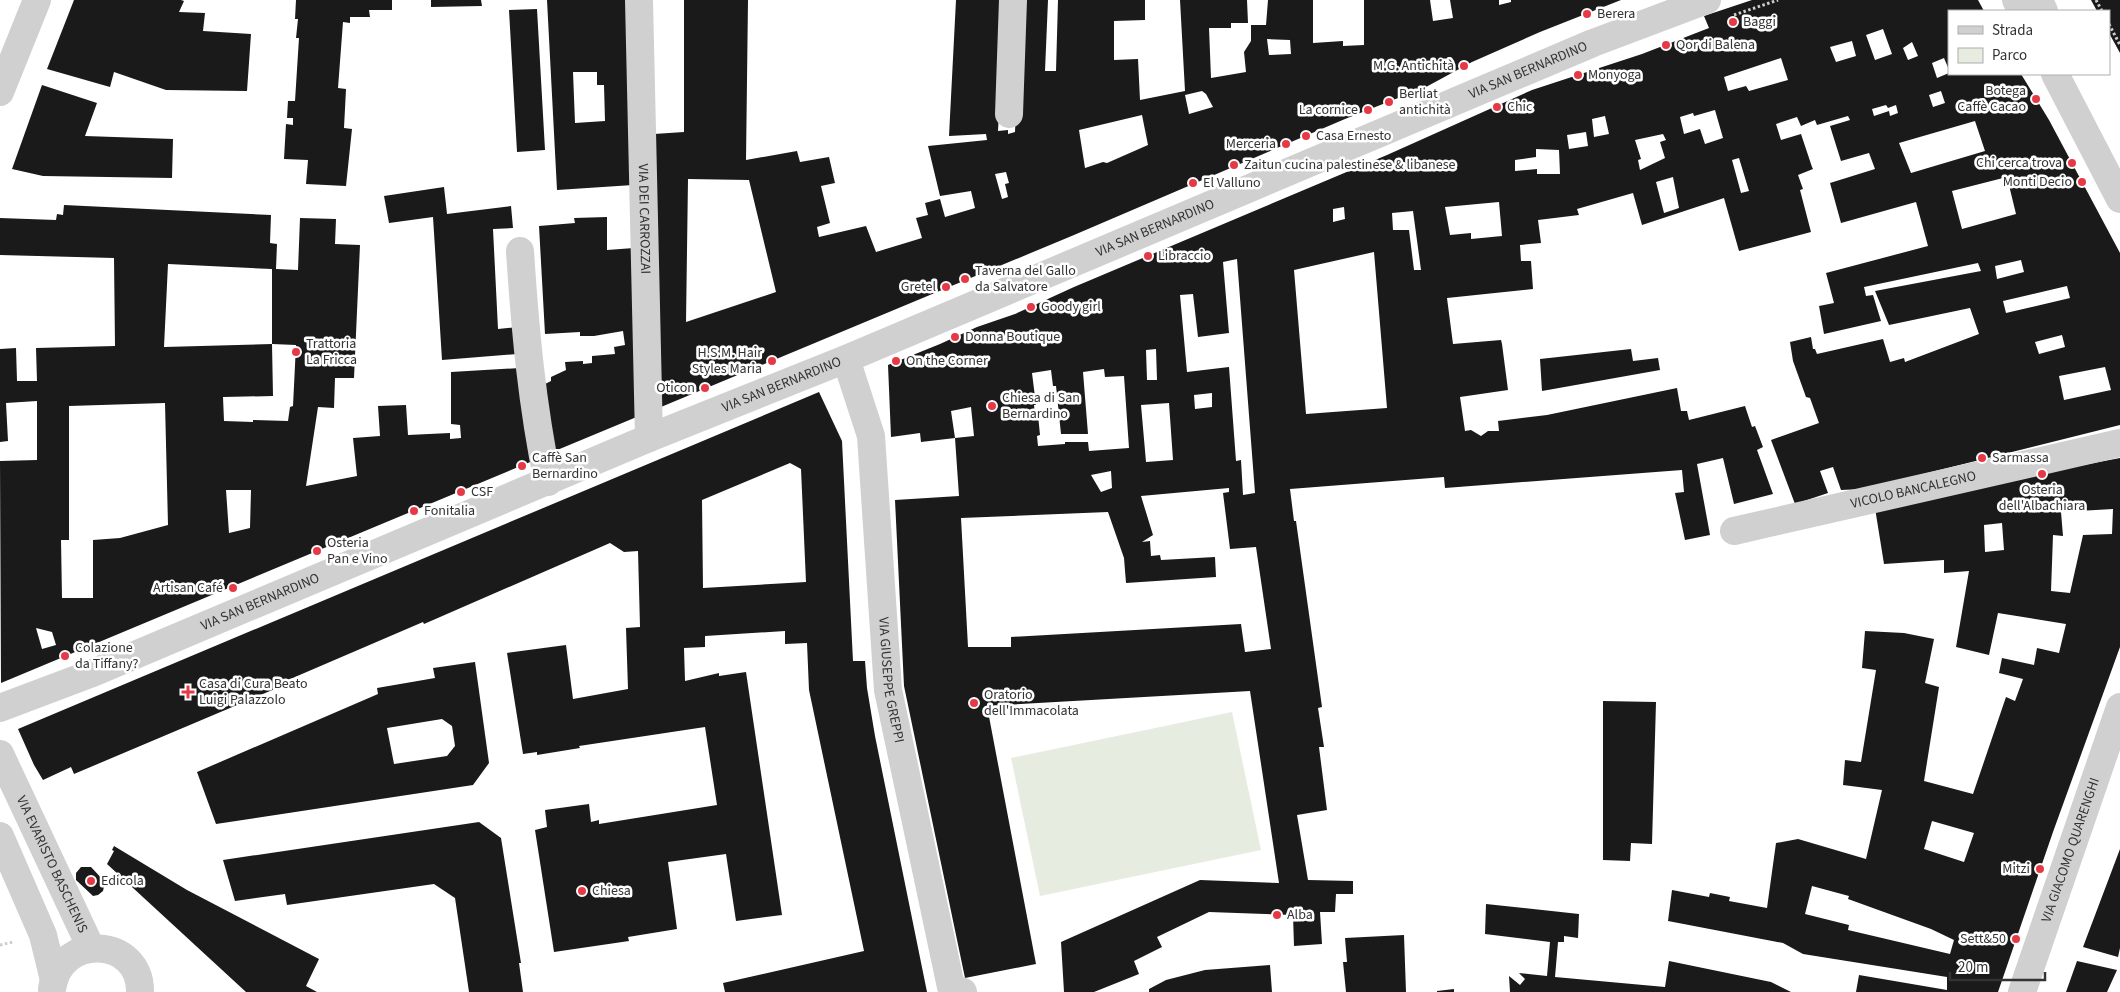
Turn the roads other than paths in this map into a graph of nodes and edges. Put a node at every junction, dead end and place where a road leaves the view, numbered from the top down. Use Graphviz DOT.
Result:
graph roads {
  1 [pos="37,0"];
  2 [pos="639,0"];
  3 [pos="1013,0"];
  4 [pos="1716,9"];
  5 [pos="2056,75"];
  6 [pos="2075,75"];
  7 [pos="0,92"];
  8 [pos="1008,114"];
  9 [pos="2120,165"];
  10 [pos="2120,199"];
  11 [pos="520,251"];
  12 [pos="846,359"];
  13 [pos="649,438"];
  14 [pos="2120,443"];
  15 [pos="548,482"];
  16 [pos="1734,531"];
  17 [pos="2120,707"];
  18 [pos="0,708"];
  19 [pos="0,754"];
  20 [pos="0,836"];
  21 [pos="91,948"];
  22 [pos="53,986"];
  23 [pos="143,986"];
  24 [pos="957,989"];
  25 [pos="2022,992"];
  1 -- 7 [label="street"];
  2 -- 13 [label="street, VIA DEI CARROZZAI"];
  3 -- 8 [label="street"];
  4 -- 12 [label="street, VIA SAN BERNARDINO"];
  5 -- 10 [label="street"];
  6 -- 9 [label="street"];
  11 -- 15 [label="street"];
  12 -- 13 [label="street, VIA SAN BERNARDINO"];
  12 -- 24 [label="street, VIA GIUSEPPE GREPPI"];
  13 -- 15 [label="street, VIA SAN BERNARDINO"];
  14 -- 16 [label="street, VICOLO BANCALEGNO"];
  15 -- 18 [label="street, VIA SAN BERNARDINO"];
  17 -- 25 [label="street, VIA GIACOMO QUARENGHI"];
  19 -- 21 [label="street, VIA EVARISTO BASCHENIS"];
  20 -- 22 [label="street, VIA EVARISTO BASCHENIS"];
  21 -- 22 [label="street, VIA EVARISTO BASCHENIS"];
  21 -- 23 [label="street, VIA EVARISTO BASCHENIS"];
}
